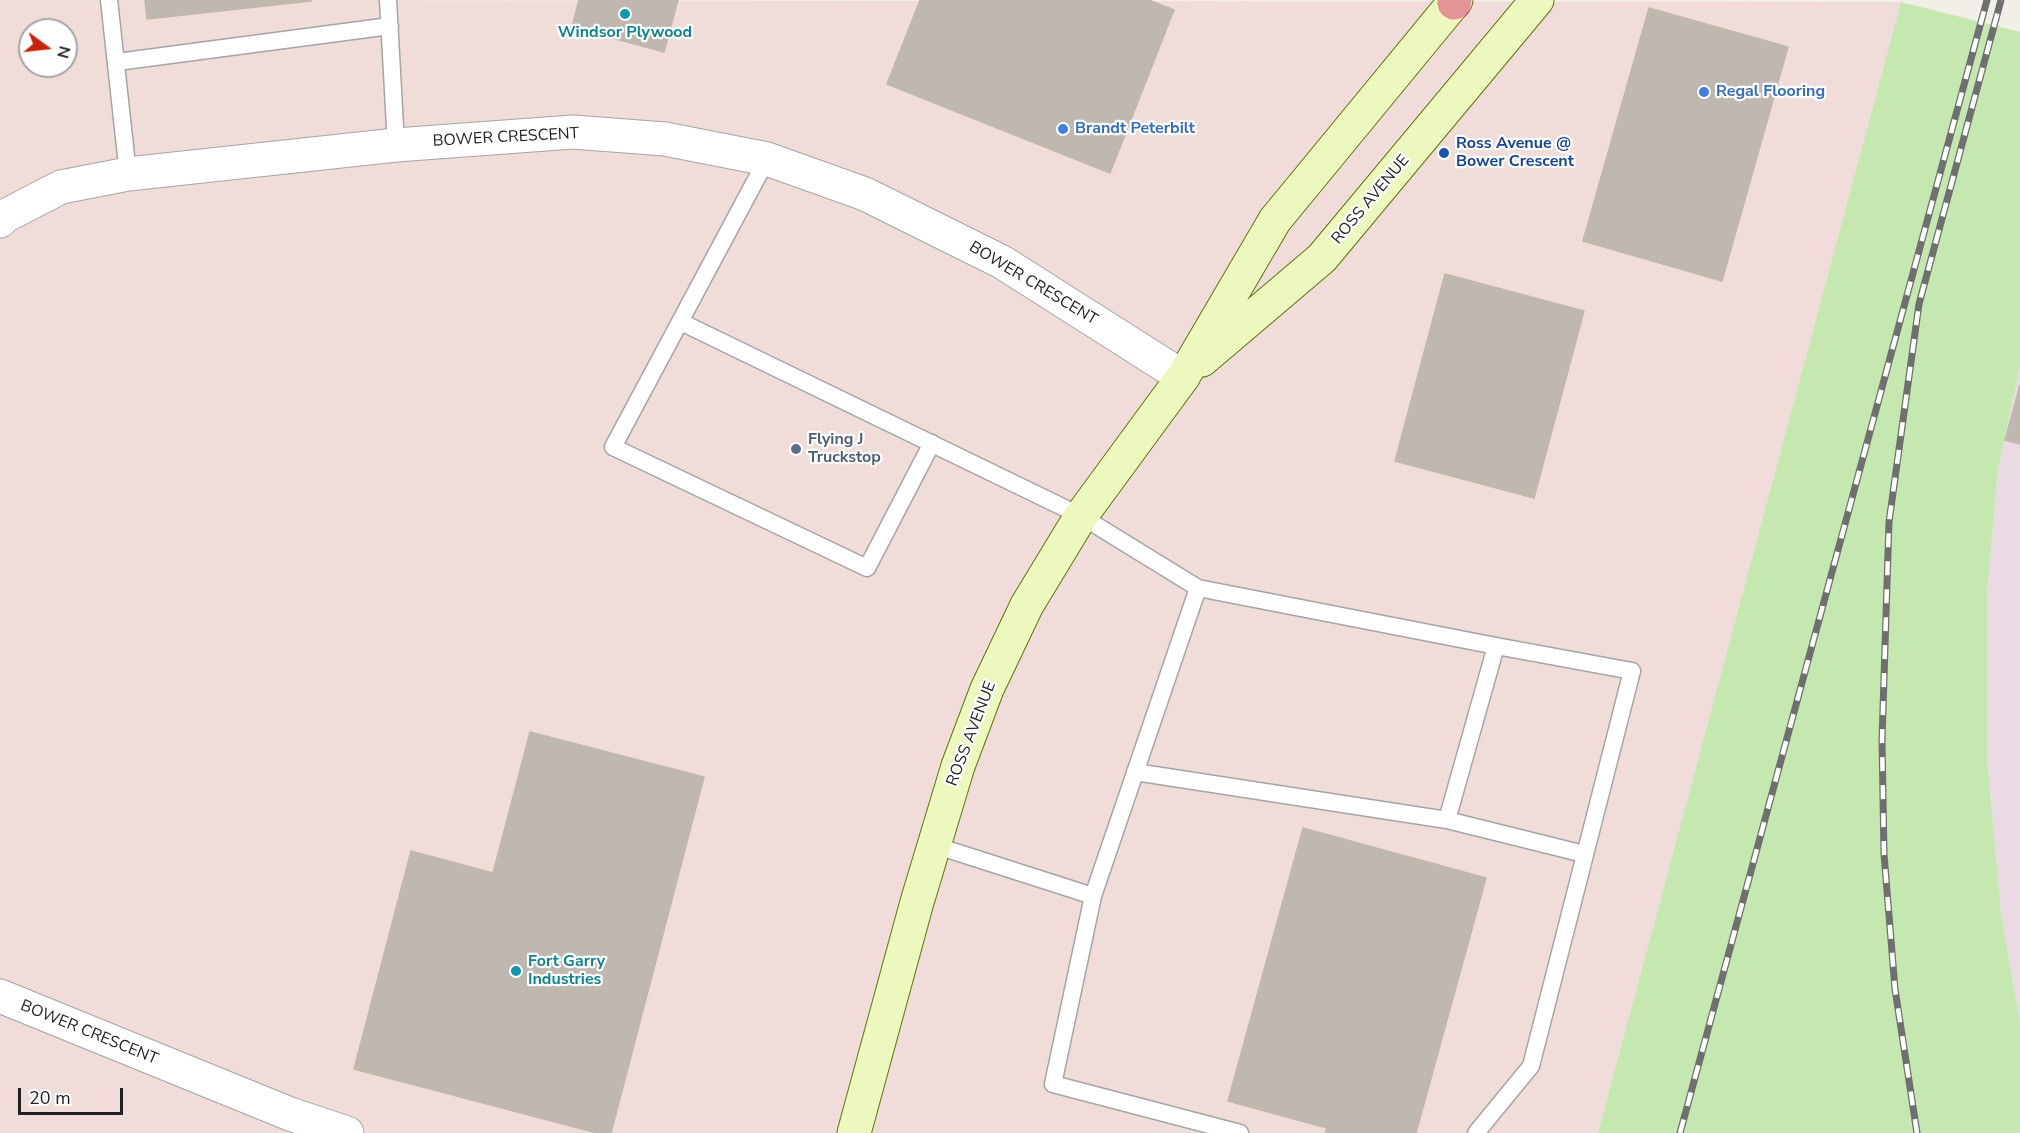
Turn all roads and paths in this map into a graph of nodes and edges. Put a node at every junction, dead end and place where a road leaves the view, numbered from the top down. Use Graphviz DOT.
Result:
graph roads {
  1 [pos="109,0"];
  2 [pos="388,0"];
  3 [pos="1537,0"];
  4 [pos="1455,1"];
  5 [pos="390,26"];
  6 [pos="117,62"];
  7 [pos="396,145"];
  8 [pos="767,159"];
  9 [pos="128,174"];
  10 [pos="0,221"];
  11 [pos="681,322"];
  12 [pos="1183,377"];
  13 [pos="932,443"];
  14 [pos="1082,516"];
  15 [pos="1198,588"];
  16 [pos="1496,646"];
  17 [pos="1135,772"];
  18 [pos="1447,820"];
  19 [pos="934,845"];
  20 [pos="1584,854"];
  21 [pos="1093,896"];
  22 [pos="0,996"];
  23 [pos="346,1133"];
  24 [pos="854,1133"];
  25 [pos="1240,1133"];
  26 [pos="1476,1133"];
  1 -- 6 [label="lane"];
  2 -- 5 [label="lane"];
  3 -- 12 [label="main road, ROSS AVENUE"];
  4 -- 12 [label="main road, ROSS AVENUE"];
  5 -- 6 [label="lane"];
  5 -- 7 [label="lane"];
  6 -- 9 [label="lane"];
  7 -- 8 [label="street, BOWER CRESCENT"];
  7 -- 9 [label="street, BOWER CRESCENT"];
  8 -- 11 [label="lane"];
  8 -- 12 [label="street, BOWER CRESCENT"];
  9 -- 10 [label="street, BOWER CRESCENT"];
  11 -- 13 [label="lane"];
  11 -- 13 [label="lane"];
  12 -- 14 [label="main road, ROSS AVENUE"];
  13 -- 14 [label="lane"];
  14 -- 15 [label="lane"];
  14 -- 19 [label="main road, ROSS AVENUE"];
  15 -- 16 [label="lane"];
  15 -- 17 [label="lane"];
  16 -- 18 [label="lane"];
  16 -- 20 [label="lane"];
  17 -- 18 [label="lane"];
  17 -- 21 [label="lane"];
  18 -- 20 [label="lane"];
  19 -- 21 [label="lane"];
  19 -- 24 [label="main road, ROSS AVENUE"];
  20 -- 26 [label="lane"];
  21 -- 25 [label="lane"];
  22 -- 23 [label="street, BOWER CRESCENT"];
}
